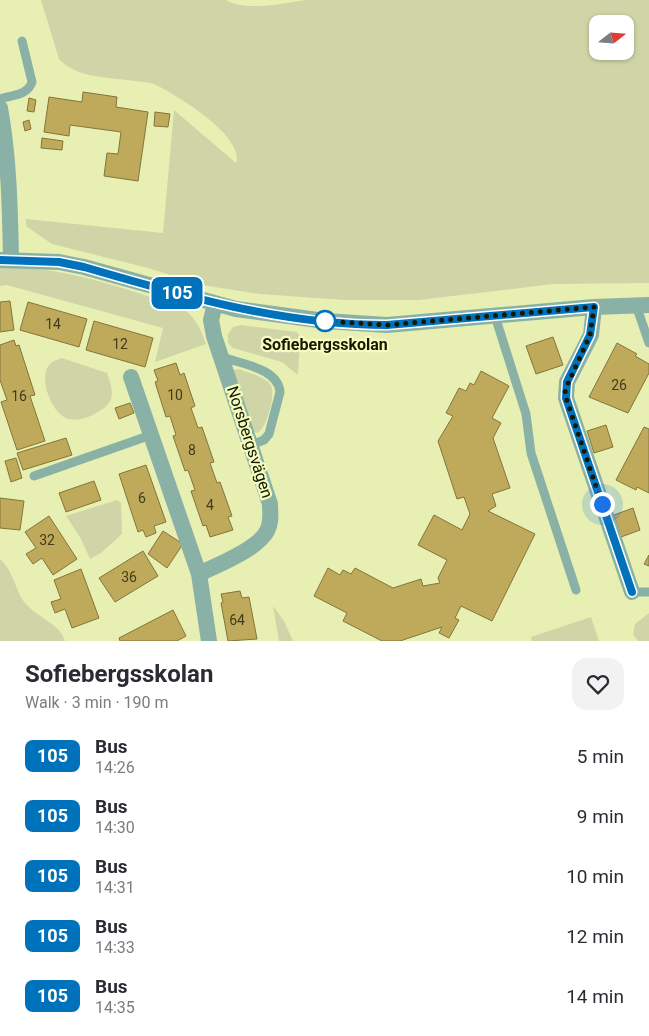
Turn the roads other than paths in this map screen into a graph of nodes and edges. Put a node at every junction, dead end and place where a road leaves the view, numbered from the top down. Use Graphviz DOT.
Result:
graph roads {
  1 [pos="22,41"];
  2 [pos="0,99"];
  3 [pos="0,108"];
  4 [pos="5,259"];
  5 [pos="215,304"];
  6 [pos="643,305"];
  7 [pos="594,307"];
  8 [pos="495,316"];
  9 [pos="649,343"];
  10 [pos="222,357"];
  11 [pos="131,377"];
  12 [pos="151,435"];
  13 [pos="251,445"];
  14 [pos="34,476"];
  15 [pos="199,574"];
  16 [pos="576,590"];
  17 [pos="632,592"];
  18 [pos="649,592"];
  19 [pos="209,641"];
  1 -- 2 [label="lane"];
  3 -- 4 [label="street"];
  4 -- 5 [label="street"];
  5 -- 8 [label="street"];
  5 -- 10 [label="street, Norsbergsvägen"];
  6 -- 7 [label="street"];
  6 -- 9 [label="lane"];
  7 -- 8 [label="street"];
  7 -- 17 [label="street"];
  8 -- 16 [label="lane"];
  10 -- 13 [label="street, Norsbergsvägen"];
  10 -- 13 [label="lane"];
  11 -- 12 [label="street"];
  12 -- 14 [label="lane"];
  12 -- 15 [label="street"];
  13 -- 15 [label="street, Norsbergsvägen"];
  15 -- 19 [label="street"];
  17 -- 18 [label="lane"];
}
